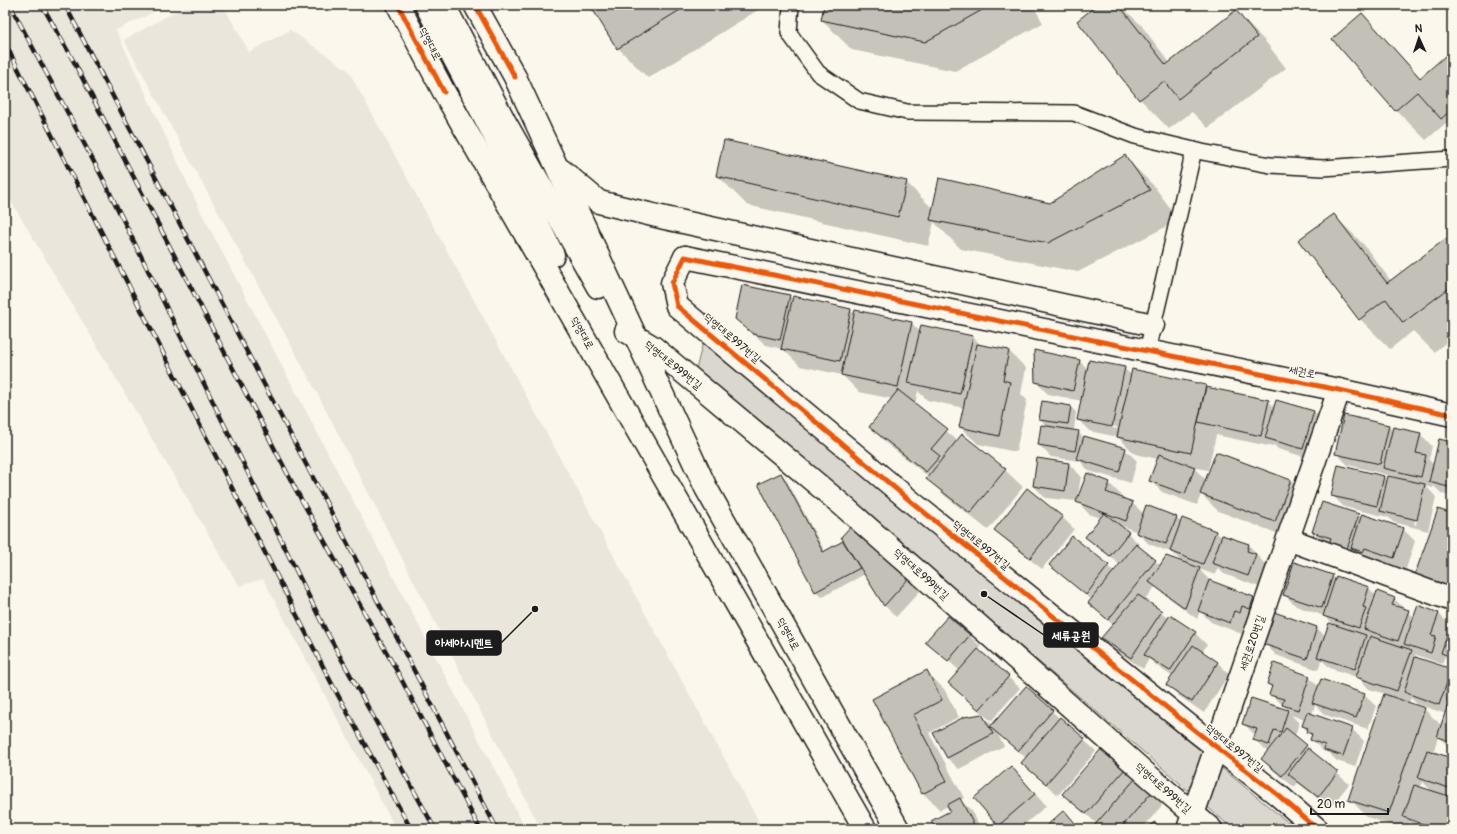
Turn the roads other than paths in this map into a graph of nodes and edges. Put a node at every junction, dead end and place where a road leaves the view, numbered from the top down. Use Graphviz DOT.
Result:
graph roads {
  1 [pos="398,5"];
  2 [pos="426,5"];
  3 [pos="444,5"];
  4 [pos="475,5"];
  5 [pos="791,5"];
  6 [pos="1194,150"];
  7 [pos="1452,159"];
  8 [pos="556,165"];
  9 [pos="685,257"];
  10 [pos="1153,325"];
  11 [pos="628,332"];
  12 [pos="1147,351"];
  13 [pos="1339,390"];
  14 [pos="1452,415"];
  15 [pos="650,452"];
  16 [pos="1288,539"];
  17 [pos="1446,598"];
  18 [pos="1217,746"];
  19 [pos="1190,821"];
  20 [pos="865,829"];
  21 [pos="898,829"];
  22 [pos="1211,829"];
  23 [pos="1317,829"];
  1 -- 15 [label="street, 덕영대로"];
  2 -- 15 [label="street, 덕영대로"];
  3 -- 11 [label="street, 덕영대로"];
  4 -- 8 [label="street, 덕영대로"];
  5 -- 6 [label="lane"];
  6 -- 7 [label="lane"];
  6 -- 10 [label="lane"];
  8 -- 10 [label="street"];
  8 -- 11 [label="street, 덕영대로"];
  9 -- 12 [label="street, 세권로"];
  9 -- 18 [label="street, 덕영대로997번길"];
  10 -- 12 [label="lane"];
  11 -- 19 [label="street, 덕영대로999번길"];
  11 -- 21 [label="street, 덕영대로"];
  12 -- 13 [label="street, 세권로"];
  13 -- 14 [label="street, 세권로"];
  13 -- 16 [label="street, 세권로20번길"];
  15 -- 20 [label="street, 덕영대로"];
  16 -- 17 [label="street"];
  16 -- 18 [label="street, 세권로20번길"];
  18 -- 19 [label="street, 세권로20번길"];
  18 -- 23 [label="street, 덕영대로997번길"];
  19 -- 22 [label="street, 덕영대로999번길"];
}
